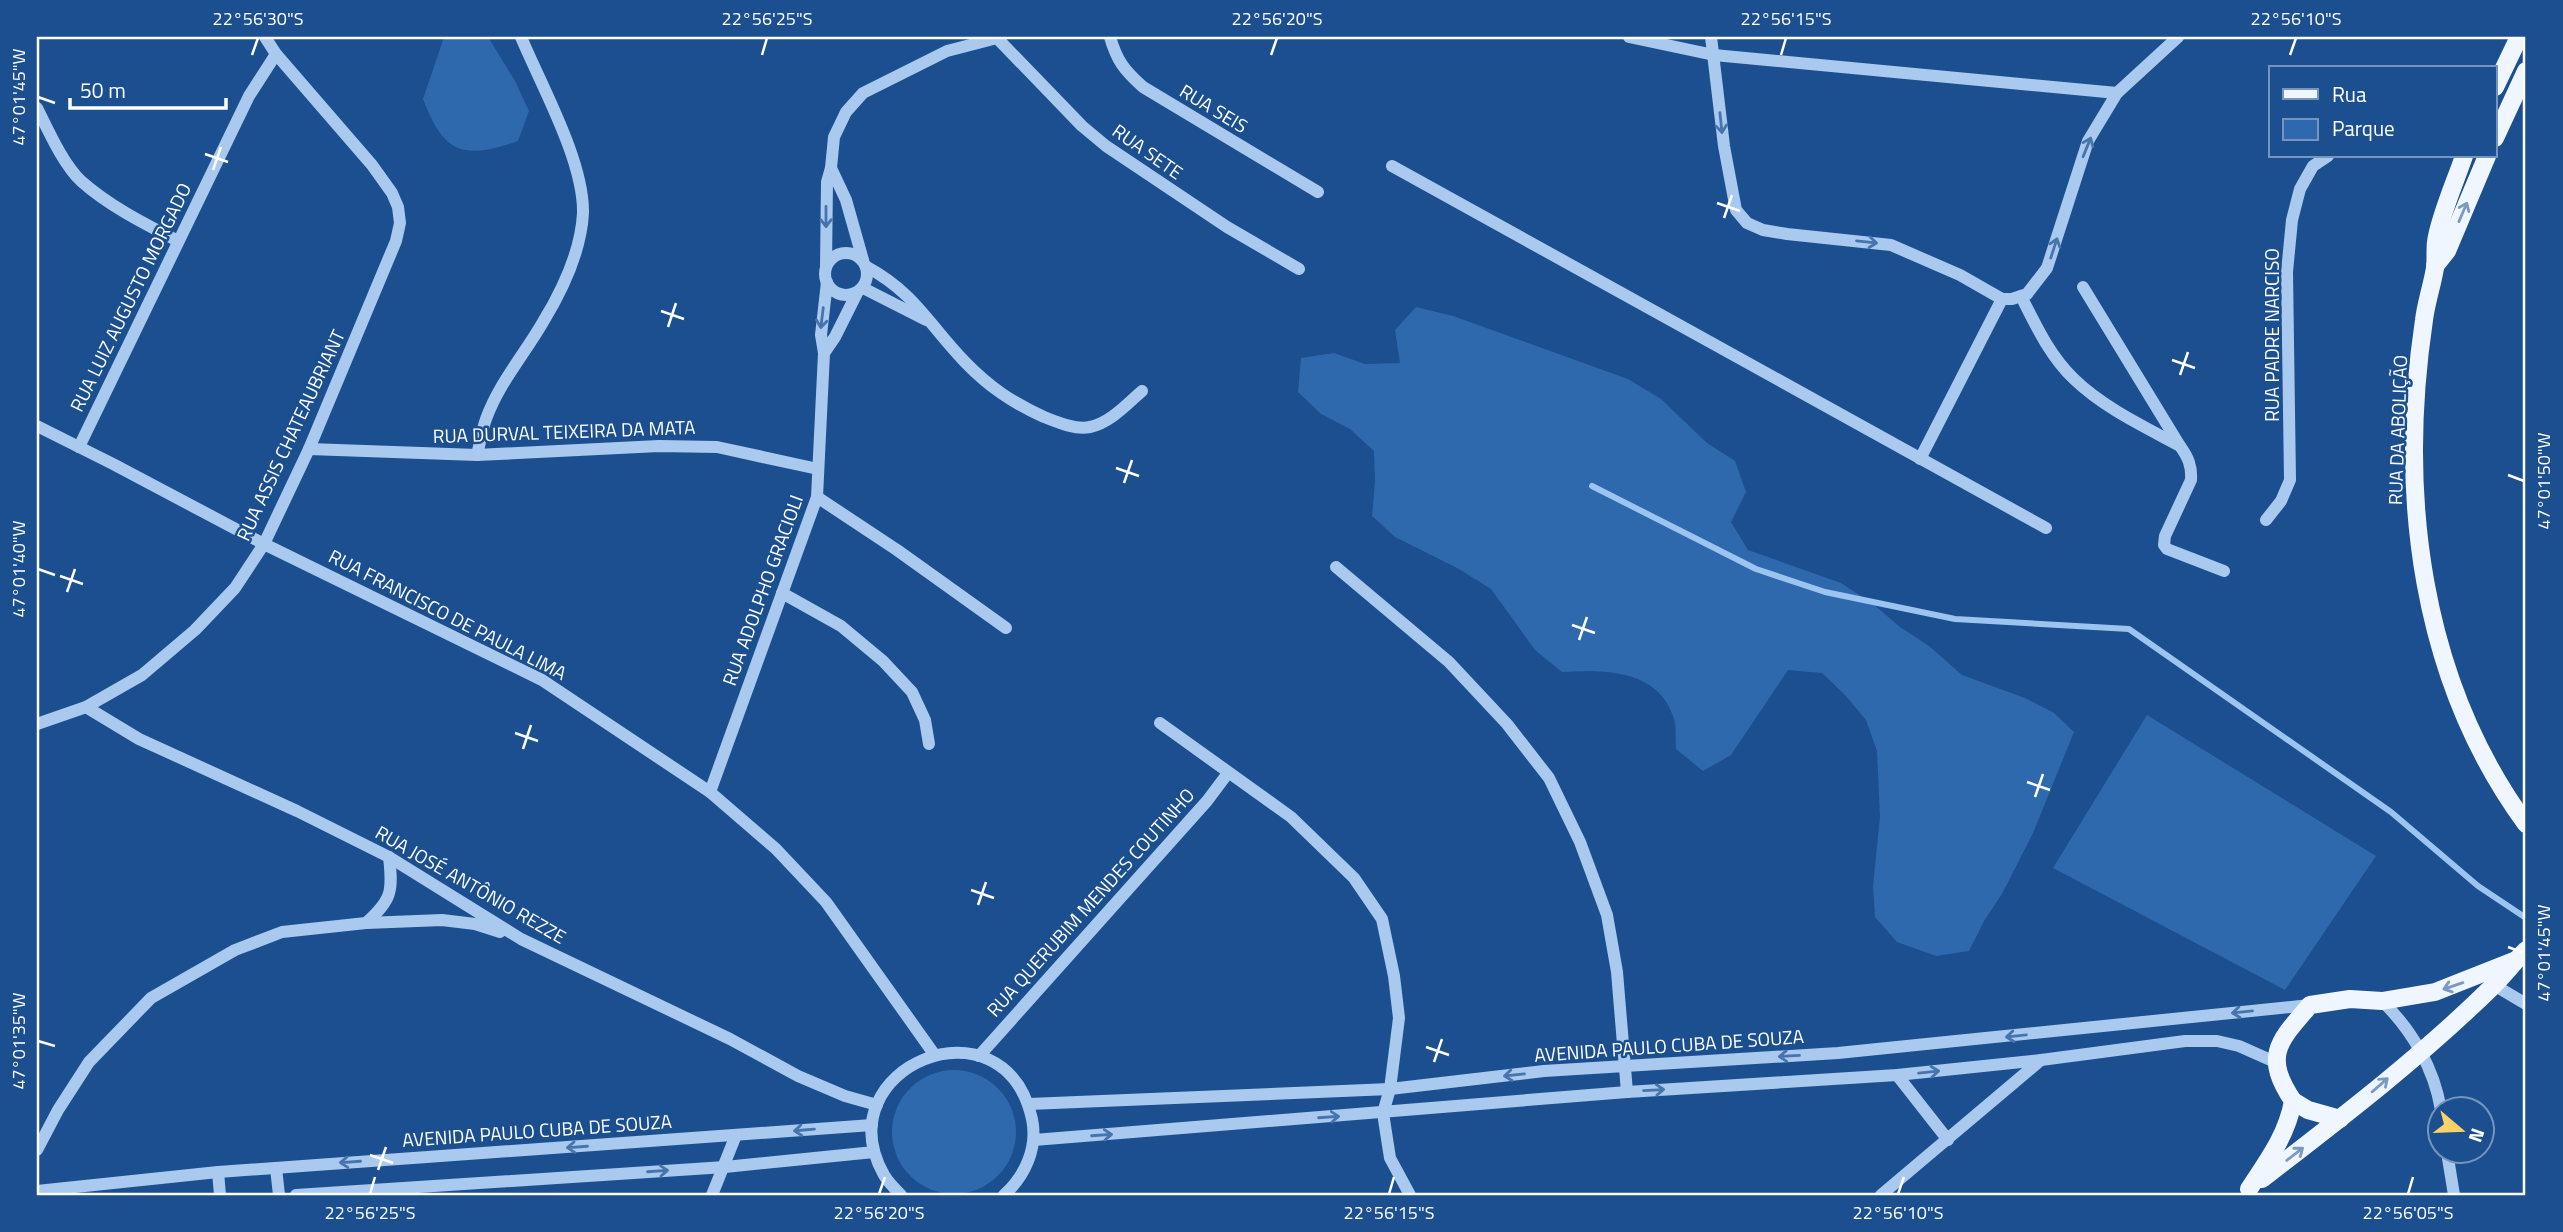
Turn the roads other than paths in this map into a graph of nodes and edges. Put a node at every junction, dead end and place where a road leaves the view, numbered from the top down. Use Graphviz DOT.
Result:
graph roads {
  1 [pos="265,37"];
  2 [pos="521,37"];
  3 [pos="999,37"];
  4 [pos="1110,37"];
  5 [pos="1629,37"];
  6 [pos="1711,37"];
  7 [pos="2178,37"];
  8 [pos="2519,37"];
  9 [pos="276,54"];
  10 [pos="1714,55"];
  11 [pos="2526,71"];
  12 [pos="2496,86"];
  13 [pos="2117,93"];
  14 [pos="37,107"];
  15 [pos="2496,136"];
  16 [pos="2325,158"];
  17 [pos="2463,158"];
  18 [pos="2486,158"];
  19 [pos="1392,166"];
  20 [pos="831,168"];
  21 [pos="1318,192"];
  22 [pos="178,241"];
  23 [pos="865,263"];
  24 [pos="2435,266"];
  25 [pos="826,267"];
  26 [pos="1299,270"];
  27 [pos="827,282"];
  28 [pos="2083,287"];
  29 [pos="860,290"];
  30 [pos="2021,296"];
  31 [pos="2002,299"];
  32 [pos="933,323"];
  33 [pos="824,353"];
  34 [pos="1142,391"];
  35 [pos="37,426"];
  36 [pos="2180,446"];
  37 [pos="79,447"];
  38 [pos="309,449"];
  39 [pos="477,455"];
  40 [pos="1920,459"];
  41 [pos="818,469"];
  42 [pos="817,497"];
  43 [pos="2266,520"];
  44 [pos="2046,528"];
  45 [pos="264,544"];
  46 [pos="1336,567"];
  47 [pos="2224,572"];
  48 [pos="782,593"];
  49 [pos="1006,628"];
  50 [pos="86,707"];
  51 [pos="1160,723"];
  52 [pos="37,724"];
  53 [pos="929,744"];
  54 [pos="1228,772"];
  55 [pos="710,792"];
  56 [pos="2526,824"];
  57 [pos="389,857"];
  58 [pos="366,923"];
  59 [pos="521,939"];
  60 [pos="2523,954"];
  61 [pos="2494,985"];
  62 [pos="2382,1001"];
  63 [pos="2526,1004"];
  64 [pos="2310,1005"];
  65 [pos="2420,1051"];
  66 [pos="934,1054"];
  67 [pos="979,1056"];
  68 [pos="2041,1060"];
  69 [pos="2275,1062"];
  70 [pos="1624,1065"];
  71 [pos="1897,1075"];
  72 [pos="1390,1088"];
  73 [pos="1627,1092"];
  74 [pos="2438,1096"];
  75 [pos="2293,1101"];
  76 [pos="1029,1104"];
  77 [pos="877,1105"];
  78 [pos="1383,1113"];
  79 [pos="2340,1119"];
  80 [pos="872,1125"];
  81 [pos="736,1135"];
  82 [pos="1034,1140"];
  83 [pos="1948,1140"];
  84 [pos="37,1150"];
  85 [pos="874,1152"];
  86 [pos="2449,1166"];
  87 [pos="725,1167"];
  88 [pos="276,1168"];
  89 [pos="218,1172"];
  90 [pos="37,1191"];
  91 [pos="2245,1192"];
  92 [pos="220,1195"];
  93 [pos="279,1195"];
  94 [pos="296,1195"];
  95 [pos="712,1195"];
  96 [pos="901,1195"];
  97 [pos="1004,1195"];
  98 [pos="1410,1195"];
  99 [pos="1881,1195"];
  100 [pos="2454,1195"];
  1 -- 9 [label="street"];
  2 -- 39 [label="street"];
  3 -- 20 [label="street"];
  3 -- 26 [label="street, RUA SETE"];
  4 -- 21 [label="street, RUA SEIS"];
  5 -- 10 [label="street"];
  6 -- 10 [label="street"];
  7 -- 13 [label="street"];
  8 -- 12 [label="main road"];
  9 -- 22 [label="street, RUA LUIZ AUGUSTO MORGADO"];
  9 -- 38 [label="street, RUA ASSIS CHATEAUBRIANT"];
  10 -- 13 [label="street"];
  10 -- 31 [label="street, one-way"];
  11 -- 15 [label="main road"];
  30 -- 13 [label="street, one-way"];
  14 -- 22 [label="street"];
  16 -- 43 [label="street, RUA PADRE NARCISO"];
  17 -- 24 [label="main road, RUA DA ABOLIÇÃO"];
  24 -- 18 [label="main road, RUA DA ABOLIÇÃO, one-way"];
  19 -- 40 [label="street"];
  20 -- 23 [label="street"];
  20 -- 25 [label="street, one-way"];
  22 -- 37 [label="street, RUA LUIZ AUGUSTO MORGADO"];
  23 -- 25 [label="street"];
  23 -- 29 [label="street"];
  23 -- 32 [label="street"];
  24 -- 56 [label="main road, RUA DA ABOLIÇÃO"];
  25 -- 27 [label="street"];
  27 -- 29 [label="street"];
  27 -- 33 [label="street, RUA ADOLPHO GRACIOLI, one-way"];
  28 -- 36 [label="street"];
  29 -- 32 [label="street"];
  29 -- 33 [label="street, RUA ADOLPHO GRACIOLI"];
  30 -- 31 [label="street"];
  30 -- 36 [label="street"];
  31 -- 40 [label="street"];
  32 -- 34 [label="street"];
  33 -- 41 [label="street, RUA ADOLPHO GRACIOLI"];
  35 -- 37 [label="street, RUA FRANCISCO DE PAULA LIMA"];
  36 -- 47 [label="street"];
  37 -- 45 [label="street, RUA FRANCISCO DE PAULA LIMA"];
  38 -- 39 [label="street, RUA DURVAL TEIXEIRA DA MATA"];
  38 -- 45 [label="street, RUA ASSIS CHATEAUBRIANT"];
  39 -- 41 [label="street, RUA DURVAL TEIXEIRA DA MATA"];
  40 -- 44 [label="street"];
  41 -- 42 [label="street, RUA ADOLPHO GRACIOLI"];
  42 -- 48 [label="street, RUA ADOLPHO GRACIOLI"];
  42 -- 49 [label="street"];
  45 -- 50 [label="street, RUA ASSIS CHATEAUBRIANT"];
  45 -- 55 [label="street, RUA FRANCISCO DE PAULA LIMA"];
  46 -- 70 [label="street"];
  48 -- 53 [label="street"];
  48 -- 55 [label="street, RUA ADOLPHO GRACIOLI"];
  50 -- 52 [label="street, RUA ASSIS CHATEAUBRIANT"];
  50 -- 57 [label="street, RUA JOSÉ ANTÔNIO REZZE"];
  51 -- 54 [label="street"];
  54 -- 67 [label="street, RUA QUERUBIM MENDES COUTINHO"];
  54 -- 72 [label="street"];
  55 -- 66 [label="street, RUA FRANCISCO DE PAULA LIMA"];
  57 -- 58 [label="street"];
  57 -- 59 [label="street, RUA JOSÉ ANTÔNIO REZZE"];
  58 -- 59 [label="street"];
  58 -- 84 [label="street"];
  59 -- 77 [label="street, RUA JOSÉ ANTÔNIO REZZE"];
  60 -- 61 [label="main road"];
  60 -- 62 [label="main road, one-way"];
  61 -- 63 [label="street"];
  61 -- 65 [label="main road"];
  62 -- 64 [label="main road"];
  62 -- 65 [label="street"];
  64 -- 69 [label="main road"];
  64 -- 70 [label="street, AVENIDA PAULO CUBA DE SOUZA, one-way"];
  65 -- 74 [label="street"];
  79 -- 65 [label="main road, one-way"];
  66 -- 67 [label="street"];
  66 -- 77 [label="street"];
  67 -- 76 [label="street"];
  68 -- 69 [label="street"];
  71 -- 68 [label="street, one-way"];
  68 -- 83 [label="street"];
  69 -- 75 [label="main road"];
  70 -- 72 [label="street, AVENIDA PAULO CUBA DE SOUZA, one-way"];
  70 -- 73 [label="street"];
  73 -- 71 [label="street, one-way"];
  71 -- 83 [label="street"];
  72 -- 76 [label="street, AVENIDA PAULO CUBA DE SOUZA"];
  72 -- 78 [label="street"];
  73 -- 78 [label="street"];
  75 -- 79 [label="main road"];
  75 -- 91 [label="main road"];
  76 -- 82 [label="street"];
  77 -- 80 [label="street"];
  82 -- 78 [label="street, one-way"];
  78 -- 98 [label="street"];
  91 -- 79 [label="main road, one-way"];
  80 -- 81 [label="street, AVENIDA PAULO CUBA DE SOUZA, one-way"];
  80 -- 85 [label="street"];
  81 -- 87 [label="street"];
  81 -- 88 [label="street, AVENIDA PAULO CUBA DE SOUZA, one-way"];
  82 -- 97 [label="street"];
  83 -- 99 [label="street"];
  85 -- 87 [label="street"];
  85 -- 96 [label="street"];
  86 -- 100 [label="street"];
  94 -- 87 [label="street, one-way"];
  87 -- 95 [label="street"];
  88 -- 89 [label="street, AVENIDA PAULO CUBA DE SOUZA"];
  88 -- 93 [label="street"];
  89 -- 90 [label="street, AVENIDA PAULO CUBA DE SOUZA"];
  89 -- 92 [label="street"];
}
